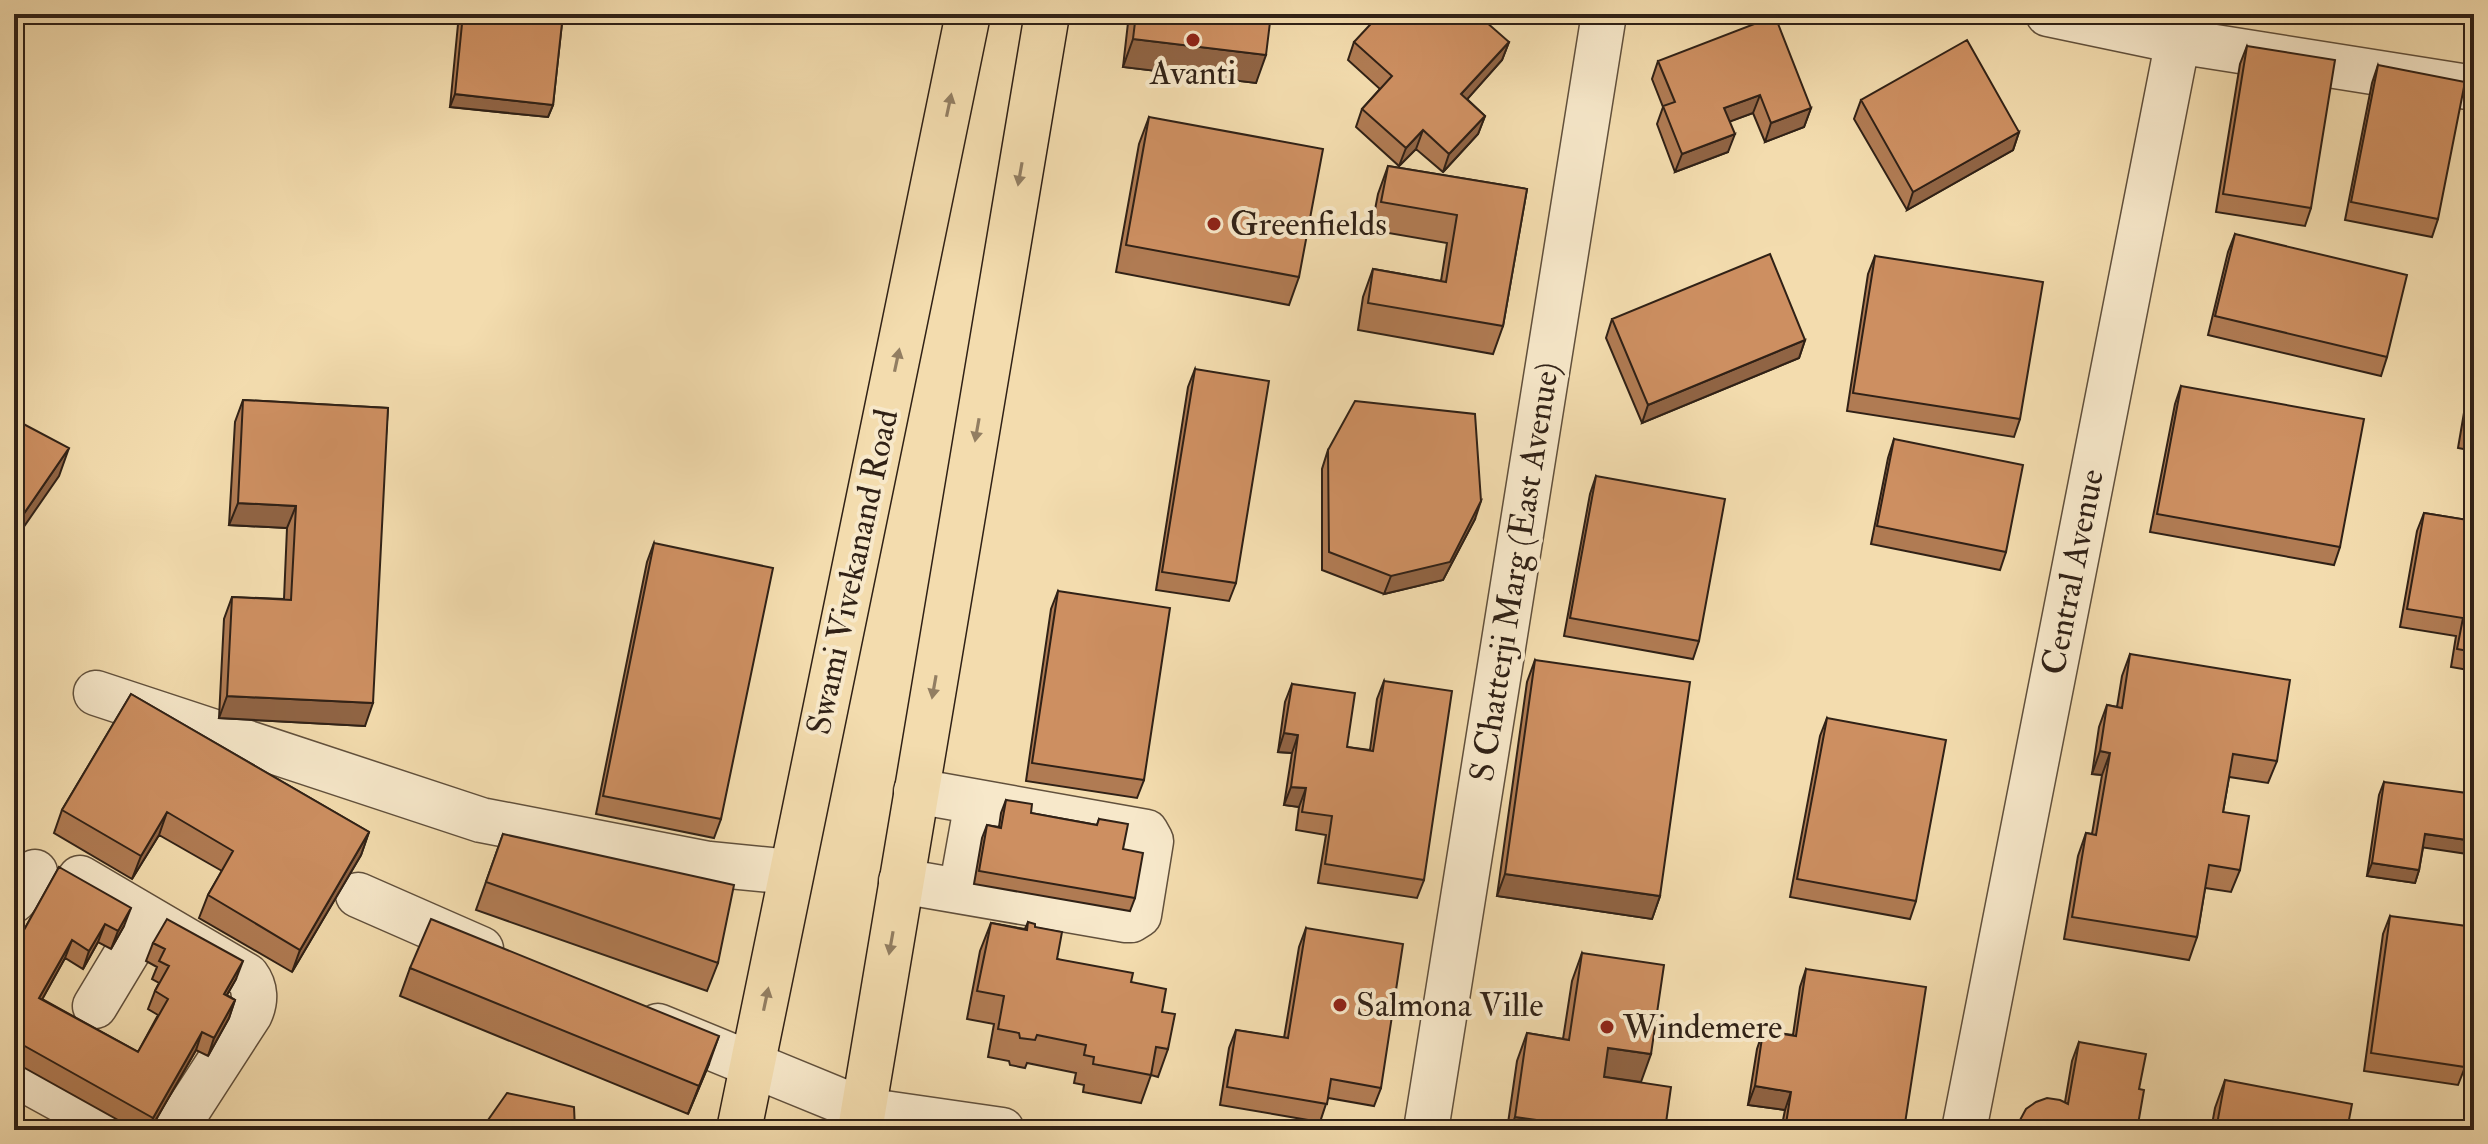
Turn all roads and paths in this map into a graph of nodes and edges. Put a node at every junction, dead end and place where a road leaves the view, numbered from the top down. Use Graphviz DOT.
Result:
graph roads {
  1 [pos="968,14"];
  2 [pos="1047,14"];
  3 [pos="1604,14"];
  4 [pos="2048,14"];
  5 [pos="2180,28"];
  6 [pos="2474,88"];
  7 [pos="96,693"];
  8 [pos="916,791"];
  9 [pos="977,802"];
  10 [pos="791,872"];
  11 [pos="80,878"];
  12 [pos="901,881"];
  13 [pos="961,891"];
  14 [pos="358,895"];
  15 [pos="148,918"];
  16 [pos="514,963"];
  17 [pos="95,1006"];
  18 [pos="627,1012"];
  19 [pos="752,1066"];
  20 [pos="14,1074"];
  21 [pos="861,1120"];
  22 [pos="116,1130"];
  23 [pos="175,1130"];
  24 [pos="739,1130"];
  25 [pos="1002,1130"];
  26 [pos="1426,1130"];
  27 [pos="1964,1130"];
  10 -- 1 [label="main road, Swami Vivekanand Road, one-way"];
  2 -- 8 [label="main road, one-way"];
  3 -- 26 [label="street, S Chatterji Marg (East Avenue)"];
  4 -- 5 [label="street"];
  5 -- 6 [label="street"];
  5 -- 27 [label="street, Central Avenue"];
  7 -- 10 [label="street"];
  8 -- 9 [label="street"];
  8 -- 12 [label="main road"];
  9 -- 13 [label="street"];
  9 -- 13 [label="street"];
  19 -- 10 [label="main road, Swami Vivekanand Road, one-way"];
  11 -- 15 [label="street"];
  12 -- 13 [label="street"];
  12 -- 21 [label="main road, one-way"];
  14 -- 16 [label="street"];
  15 -- 17 [label="street"];
  15 -- 23 [label="street"];
  18 -- 19 [label="street"];
  19 -- 21 [label="street"];
  19 -- 24 [label="main road, Swami Vivekanand Road"];
  20 -- 22 [label="street"];
  21 -- 25 [label="street"];
}
